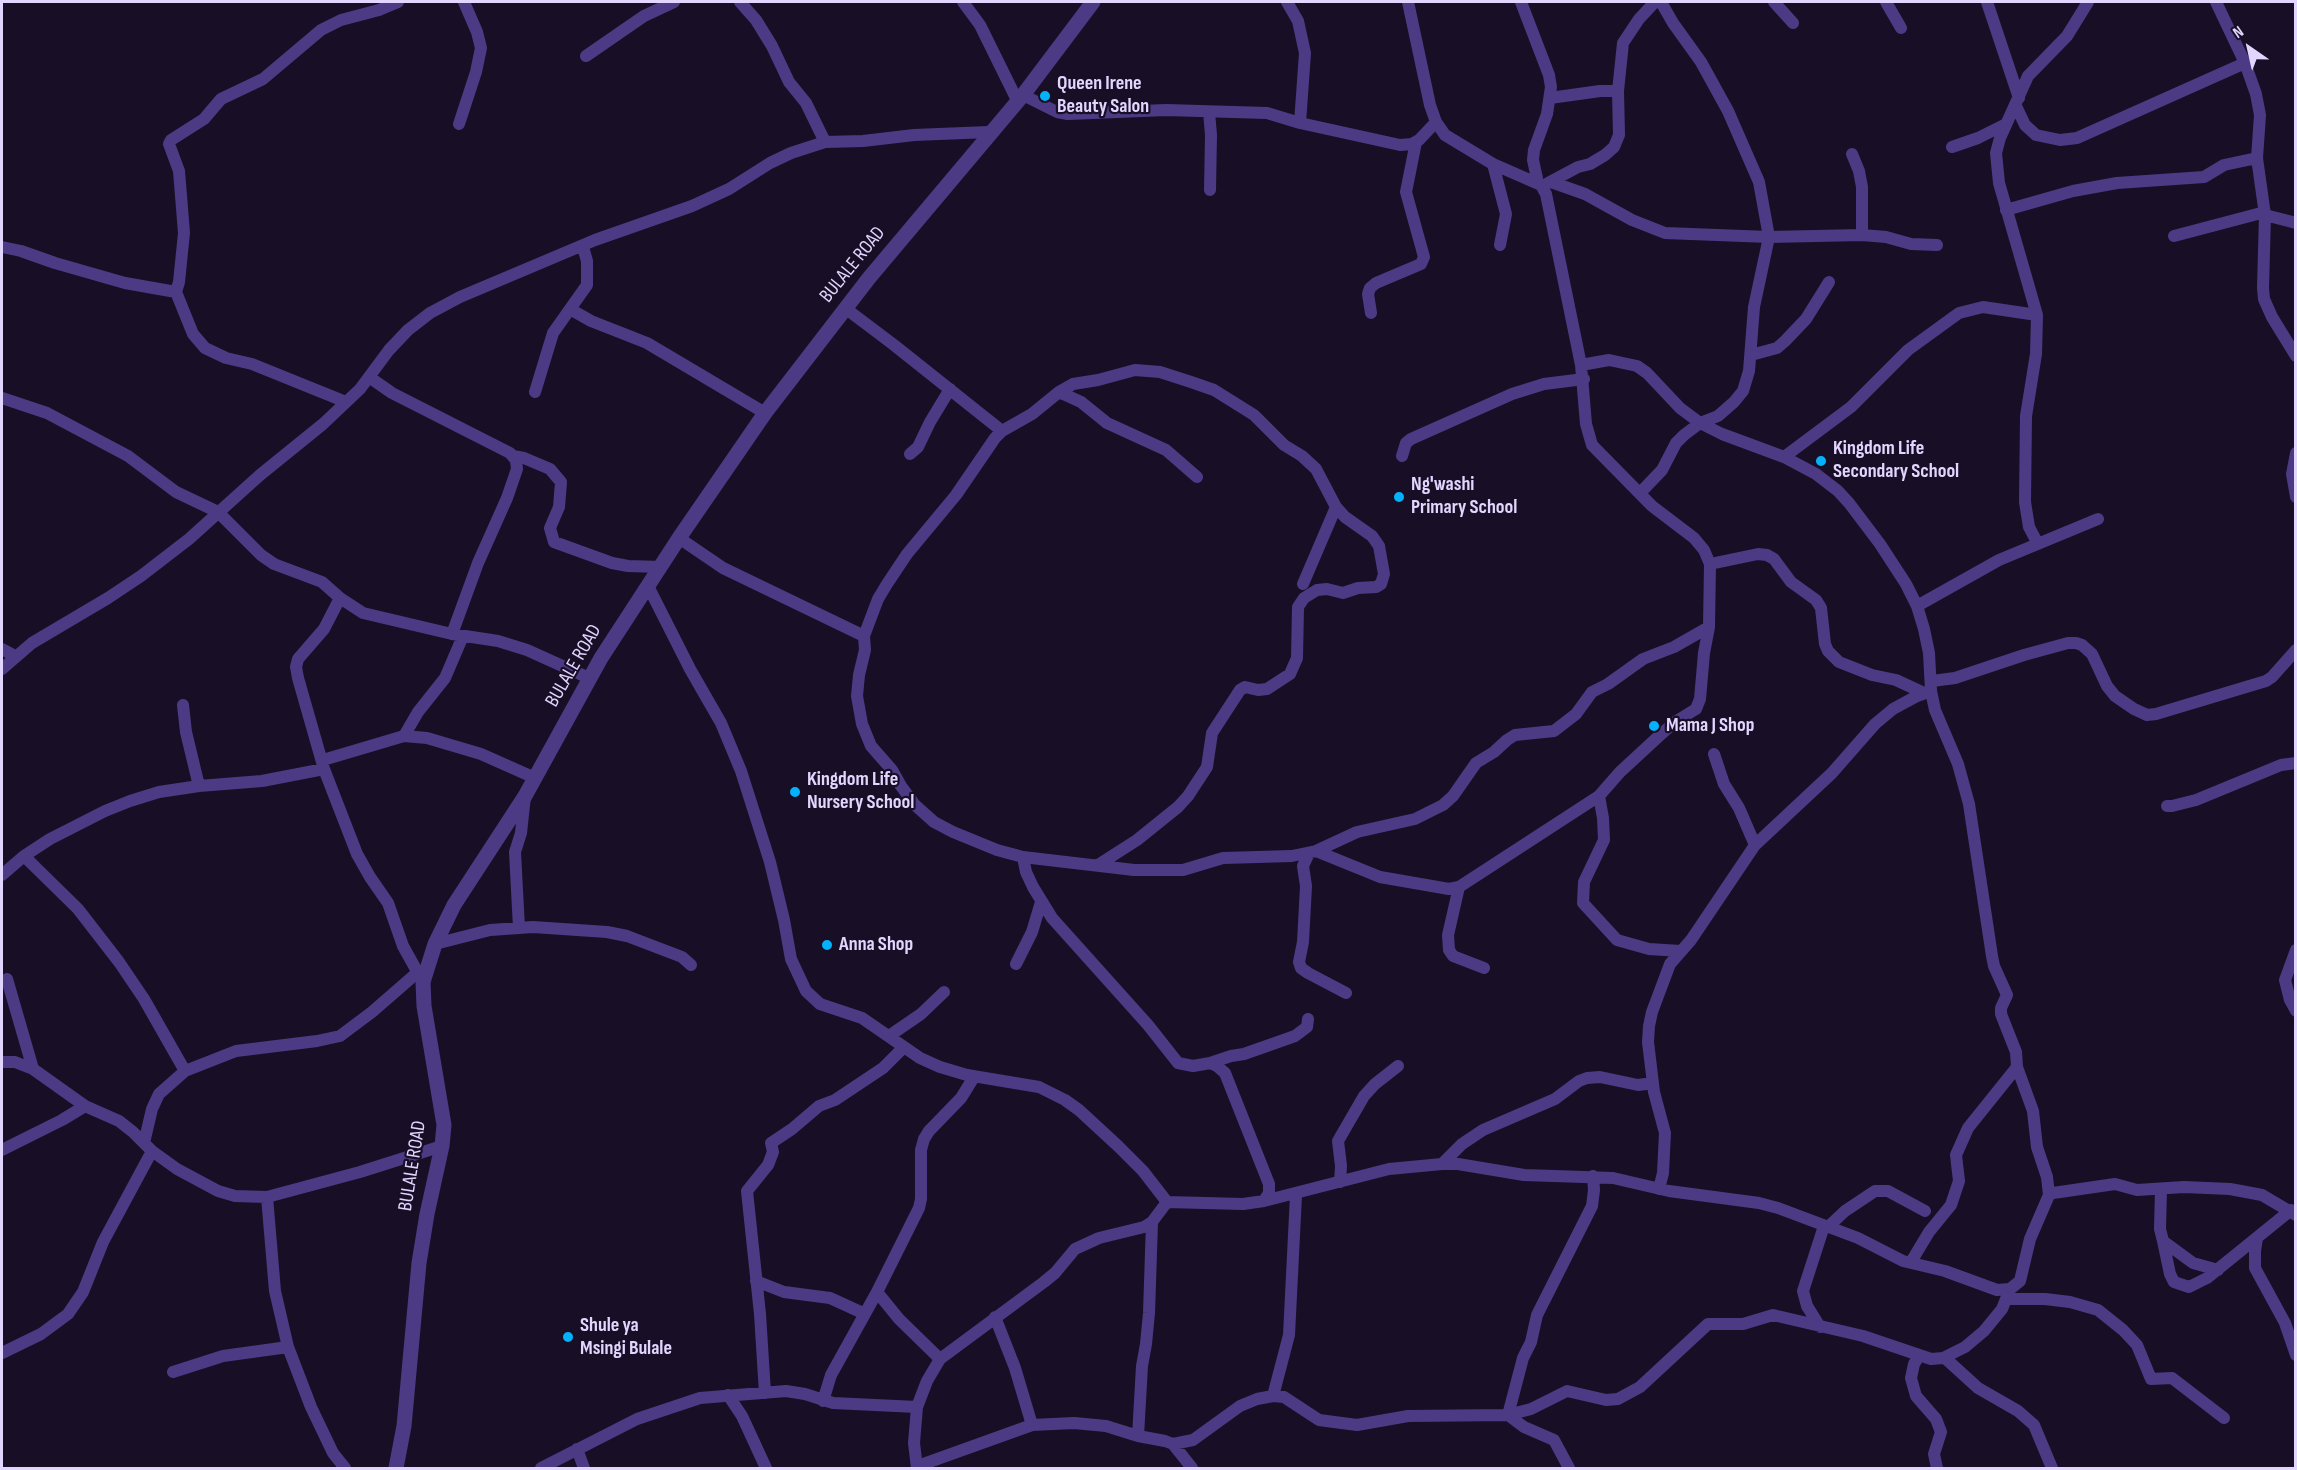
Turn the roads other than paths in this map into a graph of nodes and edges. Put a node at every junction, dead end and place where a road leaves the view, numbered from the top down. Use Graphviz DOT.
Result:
graph roads {
  1 [pos="398,2"];
  2 [pos="464,2"];
  3 [pos="674,2"];
  4 [pos="741,2"];
  5 [pos="963,2"];
  6 [pos="1093,2"];
  7 [pos="1287,2"];
  8 [pos="1408,2"];
  9 [pos="1521,2"];
  10 [pos="1655,2"];
  11 [pos="1661,2"];
  12 [pos="1774,2"];
  13 [pos="1886,2"];
  14 [pos="1987,2"];
  15 [pos="2088,2"];
  16 [pos="2216,2"];
  17 [pos="1082,9"];
  18 [pos="1793,23"];
  19 [pos="1900,28"];
  20 [pos="586,56"];
  21 [pos="2245,63"];
  22 [pos="1618,91"];
  23 [pos="1020,98"];
  24 [pos="1550,98"];
  25 [pos="2017,102"];
  26 [pos="1209,112"];
  27 [pos="1436,122"];
  28 [pos="1300,123"];
  29 [pos="459,124"];
  30 [pos="2006,124"];
  31 [pos="989,132"];
  32 [pos="825,142"];
  33 [pos="1416,142"];
  34 [pos="1952,147"];
  35 [pos="1852,154"];
  36 [pos="2257,158"];
  37 [pos="1492,164"];
  38 [pos="1544,183"];
  39 [pos="1210,190"];
  40 [pos="2006,210"];
  41 [pos="2265,213"];
  42 [pos="2295,223"];
  43 [pos="1862,235"];
  44 [pos="2174,236"];
  45 [pos="1769,237"];
  46 [pos="1500,245"];
  47 [pos="1937,245"];
  48 [pos="2,247"];
  49 [pos="583,247"];
  50 [pos="1829,282"];
  51 [pos="176,292"];
  52 [pos="845,308"];
  53 [pos="570,309"];
  54 [pos="1371,313"];
  55 [pos="2037,315"];
  56 [pos="1751,355"];
  57 [pos="2295,356"];
  58 [pos="1581,365"];
  59 [pos="369,377"];
  60 [pos="1584,379"];
  61 [pos="950,389"];
  62 [pos="535,392"];
  63 [pos="1059,392"];
  64 [pos="2,398"];
  65 [pos="346,402"];
  66 [pos="765,413"];
  67 [pos="1700,423"];
  68 [pos="1002,431"];
  69 [pos="2295,453"];
  70 [pos="910,454"];
  71 [pos="513,456"];
  72 [pos="1402,456"];
  73 [pos="1784,457"];
  74 [pos="1197,477"];
  75 [pos="1640,493"];
  76 [pos="2295,497"];
  77 [pos="1336,507"];
  78 [pos="218,512"];
  79 [pos="2098,519"];
  80 [pos="679,538"];
  81 [pos="2038,544"];
  82 [pos="1710,564"];
  83 [pos="661,567"];
  84 [pos="1303,584"];
  85 [pos="648,586"];
  86 [pos="340,598"];
  87 [pos="1917,606"];
  88 [pos="1709,627"];
  89 [pos="457,635"];
  90 [pos="864,636"];
  91 [pos="2,649"];
  92 [pos="2295,650"];
  93 [pos="15,656"];
  94 [pos="2,669"];
  95 [pos="589,678"];
  96 [pos="1929,688"];
  97 [pos="183,705"];
  98 [pos="404,736"];
  99 [pos="1713,754"];
  100 [pos="2295,763"];
  101 [pos="324,764"];
  102 [pos="535,778"];
  103 [pos="200,786"];
  104 [pos="525,796"];
  105 [pos="1599,796"];
  106 [pos="2167,806"];
  107 [pos="1755,845"];
  108 [pos="1313,852"];
  109 [pos="1296,855"];
  110 [pos="24,856"];
  111 [pos="1023,857"];
  112 [pos="1098,865"];
  113 [pos="1303,866"];
  114 [pos="2,874"];
  115 [pos="1459,886"];
  116 [pos="1041,902"];
  117 [pos="519,928"];
  118 [pos="435,944"];
  119 [pos="2295,950"];
  120 [pos="1680,951"];
  121 [pos="1016,964"];
  122 [pos="691,965"];
  123 [pos="1484,968"];
  124 [pos="421,977"];
  125 [pos="7,979"];
  126 [pos="944,992"];
  127 [pos="1346,993"];
  128 [pos="2295,1011"];
  129 [pos="1308,1019"];
  130 [pos="889,1036"];
  131 [pos="904,1047"];
  132 [pos="2,1062"];
  133 [pos="1210,1063"];
  134 [pos="1398,1066"];
  135 [pos="2017,1067"];
  136 [pos="33,1069"];
  137 [pos="185,1071"];
  138 [pos="974,1077"];
  139 [pos="1653,1083"];
  140 [pos="85,1106"];
  141 [pos="442,1146"];
  142 [pos="148,1147"];
  143 [pos="2,1150"];
  144 [pos="1442,1164"];
  145 [pos="1593,1176"];
  146 [pos="1340,1182"];
  147 [pos="1659,1189"];
  148 [pos="2161,1189"];
  149 [pos="1296,1195"];
  150 [pos="2049,1195"];
  151 [pos="267,1197"];
  152 [pos="1264,1201"];
  153 [pos="1167,1202"];
  154 [pos="1925,1211"];
  155 [pos="2293,1212"];
  156 [pos="1152,1222"];
  157 [pos="1826,1227"];
  158 [pos="2257,1238"];
  159 [pos="2163,1241"];
  160 [pos="1911,1262"];
  161 [pos="2218,1270"];
  162 [pos="756,1281"];
  163 [pos="877,1292"];
  164 [pos="2009,1294"];
  165 [pos="865,1314"];
  166 [pos="995,1317"];
  167 [pos="1820,1327"];
  168 [pos="288,1347"];
  169 [pos="2,1353"];
  170 [pos="2295,1355"];
  171 [pos="1919,1356"];
  172 [pos="1945,1358"];
  173 [pos="940,1359"];
  174 [pos="173,1372"];
  175 [pos="765,1393"];
  176 [pos="728,1395"];
  177 [pos="1273,1396"];
  178 [pos="823,1401"];
  179 [pos="917,1407"];
  180 [pos="1508,1415"];
  181 [pos="2224,1418"];
  182 [pos="1032,1425"];
  183 [pos="1138,1436"];
  184 [pos="1173,1444"];
  185 [pos="577,1449"];
  186 [pos="918,1467"];
  187 [pos="345,1468"];
  188 [pos="396,1468"];
  189 [pos="541,1468"];
  190 [pos="584,1468"];
  191 [pos="766,1468"];
  192 [pos="1192,1468"];
  193 [pos="1569,1468"];
  194 [pos="1937,1468"];
  195 [pos="2052,1468"];
  1 -- 51 [label="street"];
  2 -- 29 [label="street"];
  3 -- 20 [label="street"];
  4 -- 32 [label="street"];
  5 -- 23 [label="street"];
  6 -- 17 [label="street, BULALE ROAD"];
  7 -- 28 [label="street"];
  8 -- 27 [label="street"];
  9 -- 24 [label="street"];
  10 -- 22 [label="street"];
  11 -- 45 [label="street"];
  12 -- 18 [label="street"];
  13 -- 19 [label="street"];
  14 -- 25 [label="street"];
  15 -- 25 [label="street"];
  16 -- 21 [label="street"];
  17 -- 23 [label="street, BULALE ROAD"];
  21 -- 25 [label="street"];
  21 -- 36 [label="street"];
  22 -- 24 [label="street"];
  22 -- 38 [label="street"];
  23 -- 26 [label="street"];
  23 -- 31 [label="street, BULALE ROAD"];
  24 -- 38 [label="street"];
  25 -- 30 [label="street"];
  26 -- 28 [label="street"];
  26 -- 39 [label="street"];
  27 -- 33 [label="street"];
  27 -- 37 [label="street"];
  28 -- 33 [label="street"];
  30 -- 34 [label="street"];
  30 -- 40 [label="street"];
  31 -- 32 [label="street"];
  31 -- 52 [label="street, BULALE ROAD"];
  32 -- 49 [label="street"];
  33 -- 54 [label="street"];
  35 -- 43 [label="street"];
  36 -- 40 [label="street"];
  36 -- 41 [label="street"];
  37 -- 38 [label="street"];
  37 -- 46 [label="street"];
  38 -- 45 [label="street"];
  38 -- 58 [label="street"];
  40 -- 55 [label="street"];
  41 -- 42 [label="street"];
  41 -- 44 [label="street"];
  41 -- 57 [label="street"];
  43 -- 45 [label="street"];
  43 -- 47 [label="street"];
  45 -- 56 [label="street"];
  48 -- 51 [label="street"];
  49 -- 53 [label="street"];
  49 -- 59 [label="street"];
  50 -- 56 [label="street"];
  51 -- 65 [label="street"];
  52 -- 61 [label="street"];
  52 -- 66 [label="street, BULALE ROAD"];
  53 -- 62 [label="street"];
  53 -- 66 [label="street"];
  55 -- 73 [label="street"];
  55 -- 81 [label="street"];
  56 -- 67 [label="street"];
  58 -- 60 [label="street"];
  58 -- 67 [label="street"];
  59 -- 65 [label="street"];
  59 -- 71 [label="street"];
  60 -- 72 [label="street"];
  60 -- 75 [label="street"];
  61 -- 68 [label="street"];
  61 -- 70 [label="street"];
  63 -- 68 [label="street"];
  63 -- 74 [label="street"];
  63 -- 77 [label="street"];
  64 -- 78 [label="street"];
  65 -- 78 [label="street"];
  66 -- 80 [label="street, BULALE ROAD"];
  67 -- 73 [label="street"];
  67 -- 75 [label="street"];
  68 -- 90 [label="street"];
  69 -- 76 [label="street"];
  71 -- 83 [label="street"];
  71 -- 89 [label="street"];
  73 -- 87 [label="street"];
  75 -- 82 [label="street"];
  77 -- 84 [label="street"];
  77 -- 112 [label="street"];
  78 -- 86 [label="street"];
  78 -- 93 [label="street"];
  79 -- 81 [label="street"];
  80 -- 83 [label="street, BULALE ROAD"];
  80 -- 90 [label="street"];
  81 -- 87 [label="street"];
  82 -- 88 [label="street"];
  82 -- 96 [label="street"];
  83 -- 85 [label="street, BULALE ROAD"];
  85 -- 95 [label="street, BULALE ROAD"];
  85 -- 130 [label="street"];
  86 -- 89 [label="street"];
  86 -- 101 [label="street"];
  87 -- 96 [label="street"];
  88 -- 105 [label="street"];
  88 -- 108 [label="street"];
  89 -- 95 [label="street"];
  89 -- 98 [label="street"];
  90 -- 111 [label="street"];
  91 -- 93 [label="street"];
  92 -- 96 [label="street"];
  93 -- 94 [label="street"];
  95 -- 102 [label="street, BULALE ROAD"];
  96 -- 107 [label="street"];
  96 -- 135 [label="street"];
  97 -- 103 [label="street"];
  98 -- 101 [label="street"];
  98 -- 102 [label="street"];
  99 -- 107 [label="street"];
  100 -- 106 [label="street"];
  101 -- 103 [label="street"];
  101 -- 124 [label="street"];
  102 -- 104 [label="street, BULALE ROAD"];
  103 -- 110 [label="street"];
  104 -- 117 [label="street"];
  104 -- 118 [label="street, BULALE ROAD"];
  105 -- 115 [label="street"];
  105 -- 120 [label="street"];
  107 -- 120 [label="street"];
  108 -- 109 [label="street"];
  108 -- 113 [label="street"];
  108 -- 115 [label="street"];
  109 -- 112 [label="street"];
  109 -- 113 [label="street"];
  110 -- 114 [label="street"];
  110 -- 137 [label="street"];
  111 -- 112 [label="street"];
  111 -- 116 [label="street"];
  113 -- 127 [label="street"];
  115 -- 123 [label="street"];
  116 -- 121 [label="street"];
  116 -- 133 [label="street"];
  117 -- 118 [label="street"];
  117 -- 122 [label="street"];
  118 -- 124 [label="street, BULALE ROAD"];
  119 -- 128 [label="street"];
  120 -- 139 [label="street"];
  124 -- 137 [label="street"];
  124 -- 141 [label="street, BULALE ROAD"];
  125 -- 136 [label="street"];
  126 -- 130 [label="street"];
  129 -- 133 [label="street"];
  130 -- 131 [label="street"];
  131 -- 138 [label="street"];
  131 -- 162 [label="street"];
  132 -- 136 [label="street"];
  133 -- 152 [label="street"];
  134 -- 146 [label="street"];
  135 -- 150 [label="street"];
  135 -- 160 [label="street"];
  136 -- 140 [label="street"];
  137 -- 142 [label="street"];
  138 -- 153 [label="street"];
  138 -- 163 [label="street"];
  139 -- 144 [label="street"];
  139 -- 147 [label="street"];
  140 -- 142 [label="street"];
  140 -- 143 [label="street"];
  141 -- 151 [label="street"];
  141 -- 188 [label="street, BULALE ROAD"];
  142 -- 151 [label="street"];
  142 -- 169 [label="street"];
  144 -- 145 [label="street"];
  144 -- 146 [label="street"];
  145 -- 147 [label="street"];
  145 -- 180 [label="street"];
  146 -- 149 [label="street"];
  147 -- 157 [label="street"];
  148 -- 150 [label="street"];
  148 -- 155 [label="street"];
  148 -- 159 [label="street"];
  149 -- 152 [label="street"];
  149 -- 177 [label="street"];
  150 -- 164 [label="street"];
  151 -- 168 [label="street"];
  152 -- 153 [label="street"];
  153 -- 156 [label="street"];
  154 -- 157 [label="street"];
  155 -- 158 [label="street"];
  156 -- 166 [label="street"];
  156 -- 183 [label="street"];
  157 -- 160 [label="street"];
  157 -- 167 [label="street"];
  158 -- 161 [label="street"];
  158 -- 170 [label="street"];
  159 -- 161 [label="street"];
  159 -- 161 [label="street"];
  160 -- 164 [label="street"];
  162 -- 165 [label="street"];
  162 -- 175 [label="street"];
  163 -- 165 [label="street"];
  163 -- 173 [label="street"];
  164 -- 172 [label="street"];
  164 -- 181 [label="street"];
  165 -- 178 [label="street"];
  166 -- 173 [label="street"];
  166 -- 182 [label="street"];
  167 -- 171 [label="street"];
  167 -- 180 [label="street"];
  168 -- 174 [label="street"];
  168 -- 187 [label="street"];
  171 -- 172 [label="street"];
  171 -- 194 [label="street"];
  172 -- 195 [label="street"];
  173 -- 179 [label="street"];
  175 -- 176 [label="street"];
  175 -- 178 [label="street"];
  176 -- 185 [label="street"];
  176 -- 191 [label="street"];
  177 -- 180 [label="street"];
  177 -- 184 [label="street"];
  178 -- 179 [label="street"];
  179 -- 186 [label="street"];
  180 -- 193 [label="street"];
  182 -- 183 [label="street"];
  182 -- 186 [label="street"];
  183 -- 184 [label="street"];
  184 -- 192 [label="street"];
  185 -- 189 [label="street"];
  185 -- 190 [label="street"];
}
